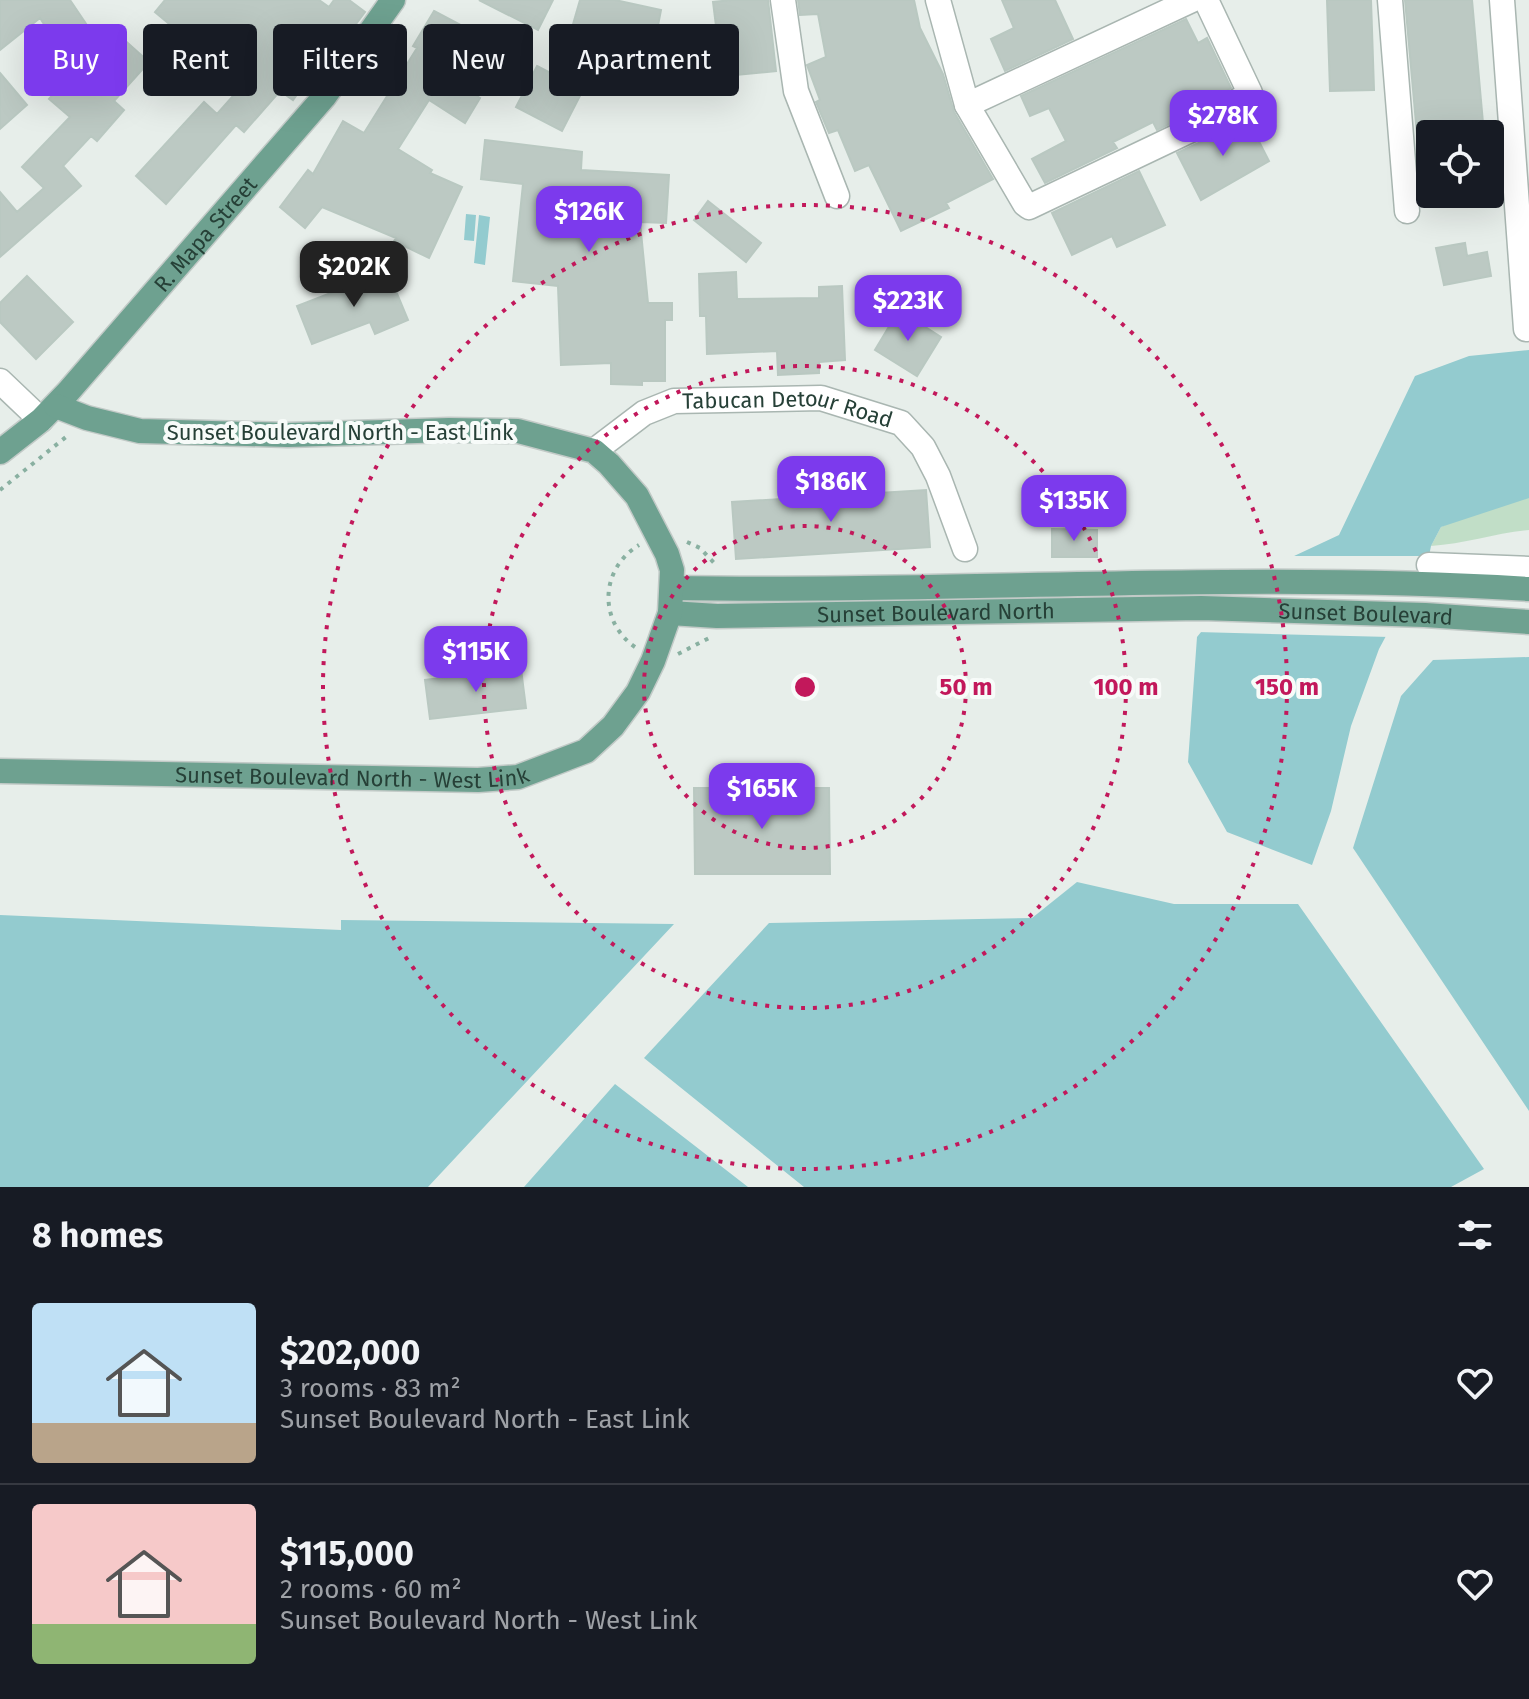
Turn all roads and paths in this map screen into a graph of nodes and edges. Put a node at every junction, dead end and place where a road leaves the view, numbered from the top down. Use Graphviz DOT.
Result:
graph roads {
  1 [pos="393,0"];
  2 [pos="783,0"];
  3 [pos="938,0"];
  4 [pos="1192,0"];
  5 [pos="1206,0"];
  6 [pos="1390,0"];
  7 [pos="1502,0"];
  8 [pos="967,105"];
  9 [pos="837,196"];
  10 [pos="1407,211"];
  11 [pos="1526,329"];
  12 [pos="0,381"];
  13 [pos="48,413"];
  14 [pos="75,436"];
  15 [pos="594,451"];
  16 [pos="0,452"];
  17 [pos="0,490"];
  18 [pos="645,542"];
  19 [pos="673,546"];
  20 [pos="965,549"];
  21 [pos="1529,569"];
  22 [pos="720,572"];
  23 [pos="1429,574"];
  24 [pos="1203,580"];
  25 [pos="672,588"];
  26 [pos="1529,589"];
  27 [pos="1201,608"];
  28 [pos="670,613"];
  29 [pos="1529,622"];
  30 [pos="716,632"];
  31 [pos="656,658"];
  32 [pos="0,771"];
  1 -- 13 [label="main road, R. Mapa Street"];
  2 -- 9 [label="street"];
  3 -- 8 [label="street"];
  4 -- 8 [label="street"];
  5 -- 8 [label="street"];
  6 -- 10 [label="street"];
  7 -- 11 [label="street"];
  12 -- 13 [label="street"];
  13 -- 15 [label="main road, Sunset Boulevard North - East Link"];
  13 -- 16 [label="main road, R. Mapa Street"];
  14 -- 17 [label="path"];
  15 -- 19 [label="main road"];
  15 -- 20 [label="street, Tabucan Detour Road"];
  18 -- 31 [label="path"];
  19 -- 22 [label="path"];
  19 -- 25 [label="main road"];
  21 -- 23 [label="street"];
  23 -- 24 [label="main road, Sunset Boulevard"];
  23 -- 26 [label="main road, Sunset Boulevard"];
  24 -- 25 [label="main road, Sunset Boulevard North"];
  25 -- 28 [label="main road"];
  27 -- 28 [label="main road, Sunset Boulevard North"];
  27 -- 29 [label="main road, Sunset Boulevard"];
  28 -- 31 [label="main road"];
  30 -- 31 [label="path"];
  31 -- 32 [label="main road, Sunset Boulevard North - West Link"];
}
